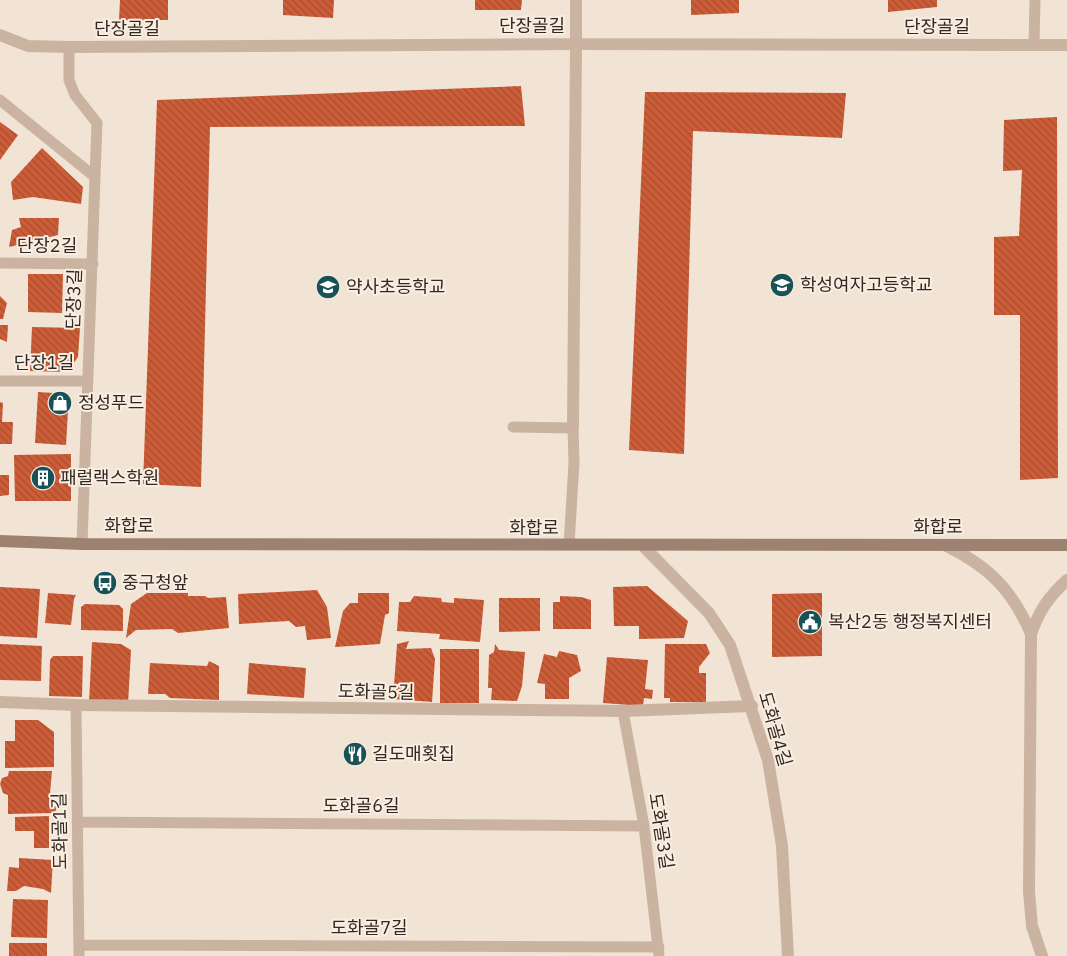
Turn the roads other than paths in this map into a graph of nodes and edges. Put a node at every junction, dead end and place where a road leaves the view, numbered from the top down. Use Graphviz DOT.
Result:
graph roads {
  1 [pos="576,0"];
  2 [pos="1035,0"];
  3 [pos="0,35"];
  4 [pos="576,44"];
  5 [pos="1034,44"];
  6 [pos="1067,45"];
  7 [pos="69,47"];
  8 [pos="0,100"];
  9 [pos="95,177"];
  10 [pos="0,263"];
  11 [pos="93,264"];
  12 [pos="0,381"];
  13 [pos="88,381"];
  14 [pos="513,427"];
  15 [pos="573,428"];
  16 [pos="0,541"];
  17 [pos="82,544"];
  18 [pos="569,545"];
  19 [pos="944,545"];
  20 [pos="1067,545"];
  21 [pos="642,546"];
  22 [pos="1067,580"];
  23 [pos="1031,634"];
  24 [pos="0,702"];
  25 [pos="76,705"];
  26 [pos="752,706"];
  27 [pos="623,711"];
  28 [pos="78,822"];
  29 [pos="644,826"];
  30 [pos="79,950"];
  31 [pos="659,952"];
  32 [pos="788,956"];
  33 [pos="1042,956"];
  1 -- 4 [label="street"];
  2 -- 5 [label="lane"];
  3 -- 7 [label="street, 단장골길"];
  4 -- 5 [label="street, 단장골길"];
  4 -- 7 [label="street, 단장골길"];
  4 -- 15 [label="street"];
  5 -- 6 [label="street, 단장골길"];
  7 -- 9 [label="lane, 단장3길"];
  8 -- 9 [label="lane"];
  9 -- 11 [label="lane, 단장3길"];
  10 -- 11 [label="lane, 단장2길"];
  11 -- 13 [label="lane, 단장3길"];
  12 -- 13 [label="lane, 단장1길"];
  13 -- 17 [label="lane, 단장3길"];
  14 -- 15 [label="lane"];
  15 -- 18 [label="lane"];
  16 -- 17 [label="main road, 화합로"];
  17 -- 18 [label="main road, 화합로"];
  18 -- 21 [label="main road, 화합로"];
  19 -- 20 [label="main road, 화합로"];
  19 -- 21 [label="main road, 화합로"];
  19 -- 23 [label="street"];
  21 -- 26 [label="street, 도화골4길"];
  22 -- 23 [label="street"];
  23 -- 33 [label="street"];
  24 -- 25 [label="street, 도화골5길"];
  25 -- 27 [label="street, 도화골5길"];
  25 -- 28 [label="lane, 도화골1길"];
  26 -- 27 [label="street, 도화골5길"];
  26 -- 32 [label="street, 도화골4길"];
  27 -- 29 [label="lane, 도화골3길"];
  28 -- 29 [label="lane, 도화골6길"];
  28 -- 30 [label="lane, 도화골1길"];
  29 -- 31 [label="lane, 도화골3길"];
  30 -- 31 [label="lane, 도화골7길"];
}
